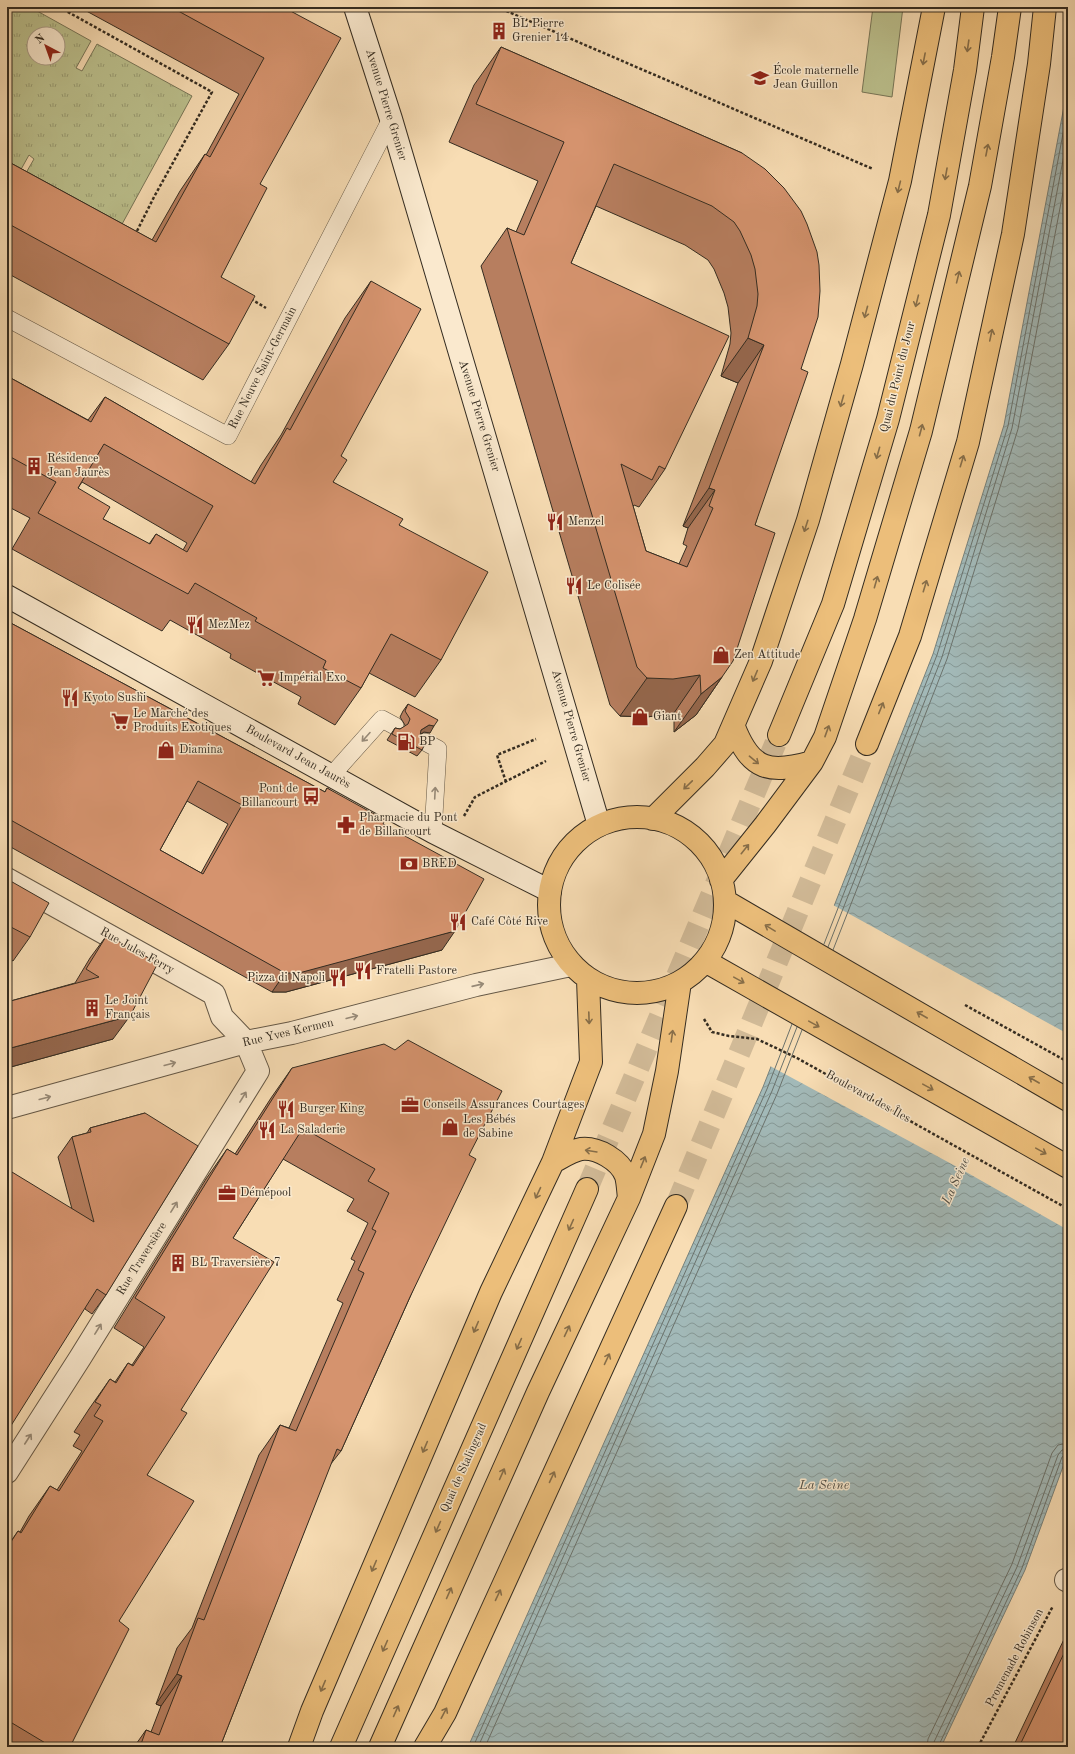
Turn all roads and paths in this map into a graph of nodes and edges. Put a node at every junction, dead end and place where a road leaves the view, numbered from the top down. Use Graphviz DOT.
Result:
graph roads {
  1 [pos="59,7"];
  2 [pos="355,7"];
  3 [pos="497,7"];
  4 [pos="934,7"];
  5 [pos="973,7"];
  6 [pos="1010,7"];
  7 [pos="1045,7"];
  8 [pos="391,119"];
  9 [pos="900,181"];
  10 [pos="136,234"];
  11 [pos="143,238"];
  12 [pos="132,240"];
  13 [pos="246,296"];
  14 [pos="7,318"];
  15 [pos="287,320"];
  16 [pos="7,596"];
  17 [pos="395,726"];
  18 [pos="734,727"];
  19 [pos="779,735"];
  20 [pos="536,739"];
  21 [pos="425,742"];
  22 [pos="867,744"];
  23 [pos="546,761"];
  24 [pos="812,762"];
  25 [pos="331,776"];
  26 [pos="506,782"];
  27 [pos="653,819"];
  28 [pos="599,826"];
  29 [pos="441,836"];
  30 [pos="7,879"];
  31 [pos="721,880"];
  32 [pos="550,891"];
  33 [pos="725,901"];
  34 [pos="705,961"];
  35 [pos="571,965"];
  36 [pos="588,979"];
  37 [pos="680,982"];
  38 [pos="246,1042"];
  39 [pos="1068,1100"];
  40 [pos="7,1108"];
  41 [pos="553,1162"];
  42 [pos="1068,1166"];
  43 [pos="587,1189"];
  44 [pos="629,1198"];
  45 [pos="676,1206"];
  46 [pos="1068,1209"];
  47 [pos="7,1472"];
  48 [pos="1067,1581"];
  49 [pos="299,1747"];
  50 [pos="341,1747"];
  51 [pos="380,1747"];
  52 [pos="424,1747"];
  53 [pos="978,1747"];
  1 -- 10 [label="path"];
  2 -- 8 [label="street, Avenue Pierre Grenier"];
  3 -- 9 [label="path"];
  4 -- 9 [label="main road, one-way"];
  5 -- 19 [label="main road, Quai du Point du Jour, one-way"];
  24 -- 6 [label="main road, one-way"];
  22 -- 7 [label="main road, one-way"];
  8 -- 15 [label="lane, Rue Neuve Saint-Germain"];
  8 -- 28 [label="street, Avenue Pierre Grenier"];
  9 -- 18 [label="main road, one-way"];
  10 -- 11 [label="path"];
  10 -- 12 [label="path"];
  13 -- 15 [label="path"];
  14 -- 15 [label="lane, Rue Neuve Saint-Germain"];
  16 -- 25 [label="street, Boulevard Jean Jaurès"];
  17 -- 25 [label="lane, one-way"];
  18 -- 24 [label="main road, one-way"];
  18 -- 27 [label="main road, one-way"];
  20 -- 26 [label="path"];
  29 -- 21 [label="lane, one-way"];
  23 -- 26 [label="path"];
  31 -- 24 [label="main road, one-way"];
  25 -- 29 [label="street, Boulevard Jean Jaurès"];
  26 -- 29 [label="path"];
  27 -- 28 [label="main road"];
  27 -- 31 [label="main road"];
  28 -- 32 [label="main road"];
  29 -- 32 [label="street, Boulevard Jean Jaurès"];
  30 -- 38 [label="street, Rue Jules Ferry"];
  31 -- 33 [label="main road"];
  32 -- 35 [label="main road"];
  33 -- 34 [label="main road"];
  39 -- 33 [label="main road, one-way"];
  34 -- 37 [label="main road"];
  34 -- 42 [label="main road, one-way"];
  35 -- 36 [label="main road"];
  38 -- 35 [label="street, Rue Yves Kermen, one-way"];
  36 -- 37 [label="main road"];
  36 -- 41 [label="main road, one-way"];
  44 -- 37 [label="main road, one-way"];
  37 -- 46 [label="path, Boulevard des Îles"];
  40 -- 38 [label="street, Rue Yves Kermen, one-way"];
  47 -- 38 [label="street, Rue Traversière, one-way"];
  44 -- 41 [label="main road, one-way"];
  41 -- 49 [label="main road, one-way"];
  43 -- 50 [label="main road, Quai de Stalingrad, one-way"];
  51 -- 44 [label="main road, one-way"];
  52 -- 45 [label="main road, one-way"];
  48 -- 53 [label="path, Promenade Robinson"];
}
